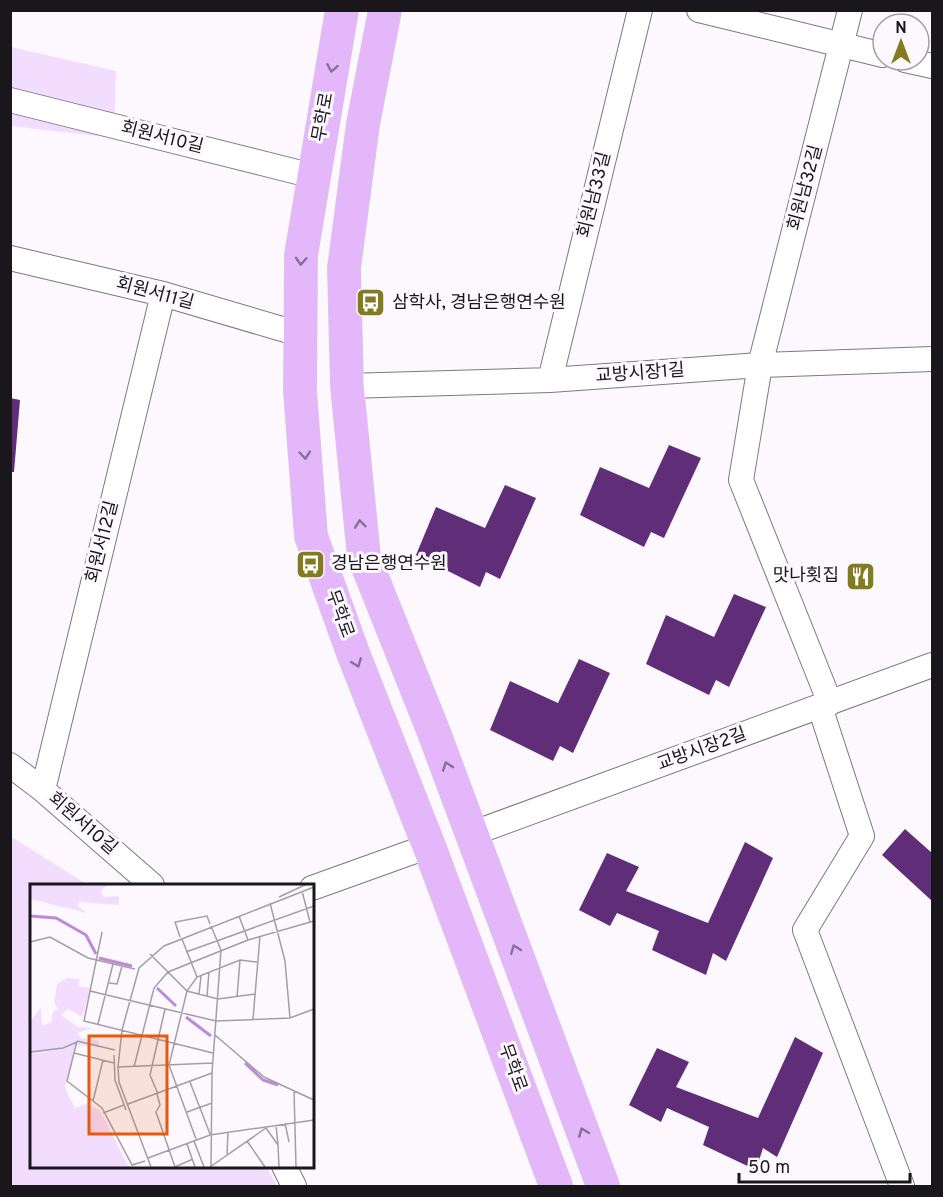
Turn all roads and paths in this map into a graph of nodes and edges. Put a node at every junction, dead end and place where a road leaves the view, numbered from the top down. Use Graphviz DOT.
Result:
graph roads {
  1 [pos="342,10"];
  2 [pos="385,10"];
  3 [pos="640,10"];
  4 [pos="699,10"];
  5 [pos="850,10"];
  6 [pos="843,46"];
  7 [pos="871,52"];
  8 [pos="10,100"];
  9 [pos="313,176"];
  10 [pos="10,258"];
  11 [pos="163,294"];
  12 [pos="299,334"];
  13 [pos="933,359"];
  14 [pos="760,365"];
  15 [pos="550,380"];
  16 [pos="347,386"];
  17 [pos="933,665"];
  18 [pos="825,705"];
  19 [pos="10,765"];
  20 [pos="43,790"];
  21 [pos="471,834"];
  22 [pos="429,846"];
  23 [pos="151,884"];
  24 [pos="314,887"];
  25 [pos="284,1167"];
  26 [pos="294,1186"];
  27 [pos="556,1186"];
  28 [pos="603,1186"];
  29 [pos="902,1186"];
  1 -- 9 [label="main road, 무학로, one-way"];
  2 -- 16 [label="main road"];
  3 -- 15 [label="street, 회원남33길"];
  4 -- 6 [label="street"];
  5 -- 6 [label="street, 회원남32길"];
  6 -- 7 [label="street"];
  6 -- 14 [label="street, 회원남32길"];
  8 -- 9 [label="street, 회원서10길"];
  9 -- 12 [label="main road, 무학로, one-way"];
  10 -- 11 [label="street, 회원서11길"];
  11 -- 12 [label="street, 회원서11길"];
  11 -- 20 [label="street, 회원서12길"];
  12 -- 22 [label="main road, 무학로, one-way"];
  13 -- 14 [label="street, 교방시장1길"];
  14 -- 15 [label="street, 교방시장1길"];
  14 -- 18 [label="street, 회원남32길"];
  15 -- 16 [label="street, 교방시장1길"];
  21 -- 16 [label="main road, one-way"];
  17 -- 18 [label="street, 교방시장2길"];
  18 -- 21 [label="street, 교방시장2길"];
  18 -- 29 [label="street, 회원남32길"];
  19 -- 20 [label="street, 회원서10길"];
  20 -- 23 [label="street, 회원서10길"];
  28 -- 21 [label="main road, one-way"];
  22 -- 24 [label="street"];
  22 -- 27 [label="main road, 무학로"];
  25 -- 26 [label="street"];
}
